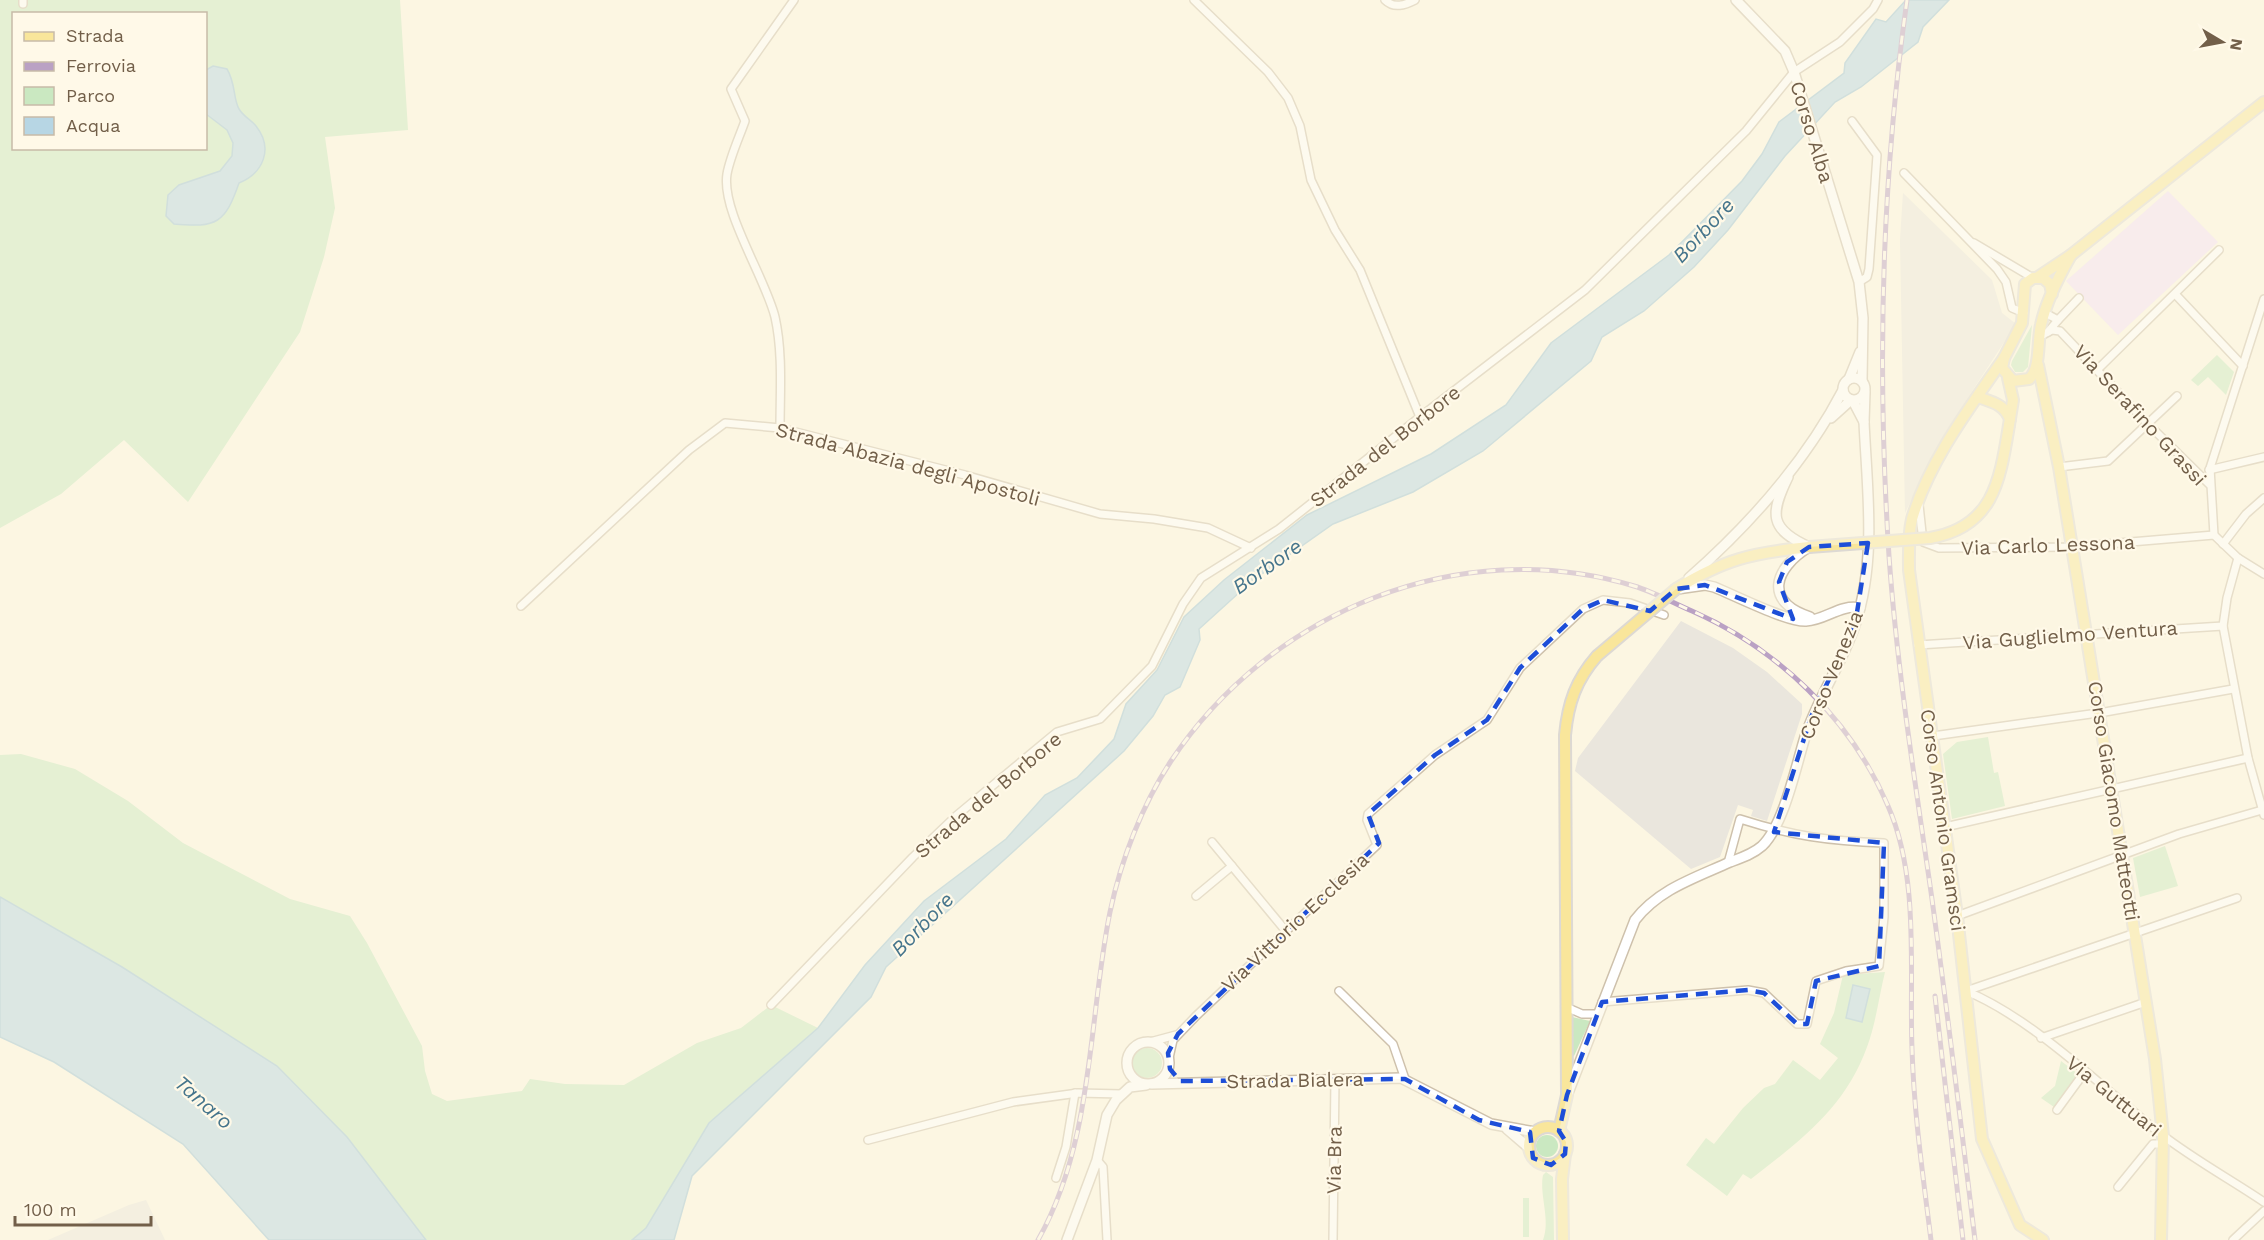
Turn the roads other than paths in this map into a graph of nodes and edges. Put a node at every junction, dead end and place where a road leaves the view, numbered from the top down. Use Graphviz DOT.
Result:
graph roads {
  1 [pos="794,0"];
  2 [pos="1194,0"];
  3 [pos="1385,0"];
  4 [pos="1415,0"];
  5 [pos="1736,0"];
  6 [pos="1878,0"];
  7 [pos="1794,72"];
  8 [pos="2264,102"];
  9 [pos="1852,121"];
  10 [pos="1904,173"];
  11 [pos="1969,240"];
  12 [pos="2219,250"];
  13 [pos="2071,255"];
  14 [pos="2035,278"];
  15 [pos="1859,282"];
  16 [pos="2052,294"];
  17 [pos="2176,295"];
  18 [pos="2010,296"];
  19 [pos="2023,296"];
  20 [pos="2079,298"];
  21 [pos="2264,299"];
  22 [pos="2024,313"];
  23 [pos="2045,313"];
  24 [pos="2058,320"];
  25 [pos="2043,335"];
  26 [pos="1863,347"];
  27 [pos="2004,358"];
  28 [pos="2038,364"];
  29 [pos="2243,366"];
  30 [pos="2097,370"];
  31 [pos="2008,378"];
  32 [pos="1849,379"];
  33 [pos="2027,380"];
  34 [pos="1862,381"];
  35 [pos="1843,390"];
  36 [pos="1865,392"];
  37 [pos="2177,396"];
  38 [pos="1978,397"];
  39 [pos="2013,400"];
  40 [pos="1852,401"];
  41 [pos="1419,417"];
  42 [pos="1864,422"];
  43 [pos="2010,423"];
  44 [pos="1825,424"];
  45 [pos="2148,424"];
  46 [pos="780,428"];
  47 [pos="2264,457"];
  48 [pos="1793,466"];
  49 [pos="2059,467"];
  50 [pos="2210,470"];
  51 [pos="2209,484"];
  52 [pos="2264,498"];
  53 [pos="1919,501"];
  54 [pos="2214,535"];
  55 [pos="2223,544"];
  56 [pos="1809,547"];
  57 [pos="2071,547"];
  58 [pos="1251,548"];
  59 [pos="2238,558"];
  60 [pos="2264,574"];
  61 [pos="1676,590"];
  62 [pos="521,606"];
  63 [pos="1860,608"];
  64 [pos="1664,615"];
  65 [pos="1816,619"];
  66 [pos="2223,626"];
  67 [pos="2086,634"];
  68 [pos="1918,645"];
  69 [pos="2234,689"];
  70 [pos="2098,712"];
  71 [pos="1933,736"];
  72 [pos="2248,758"];
  73 [pos="2111,788"];
  74 [pos="2263,812"];
  75 [pos="1945,827"];
  76 [pos="1773,830"];
  77 [pos="1212,842"];
  78 [pos="2123,855"];
  79 [pos="1728,863"];
  80 [pos="1232,866"];
  81 [pos="1196,897"];
  82 [pos="2236,898"];
  83 [pos="1957,916"];
  84 [pos="1285,930"];
  85 [pos="2136,933"];
  86 [pos="1339,991"];
  87 [pos="1966,991"];
  88 [pos="1602,1002"];
  89 [pos="2146,1002"];
  90 [pos="771,1005"];
  91 [pos="1566,1007"];
  92 [pos="1598,1014"];
  93 [pos="1178,1034"];
  94 [pos="2041,1038"];
  95 [pos="1150,1042"];
  96 [pos="1169,1062"];
  97 [pos="1126,1065"];
  98 [pos="2084,1072"];
  99 [pos="1335,1079"];
  100 [pos="1405,1079"];
  101 [pos="1184,1082"];
  102 [pos="1149,1085"];
  103 [pos="1075,1093"];
  104 [pos="1122,1093"];
  105 [pos="1566,1095"];
  106 [pos="2057,1110"];
  107 [pos="1507,1129"];
  108 [pos="1559,1131"];
  109 [pos="1535,1132"];
  110 [pos="868,1140"];
  111 [pos="2163,1140"];
  112 [pos="1529,1148"];
  113 [pos="1565,1154"];
  114 [pos="1097,1160"];
  115 [pos="1551,1165"];
  116 [pos="1056,1178"];
  117 [pos="1562,1179"];
  118 [pos="2118,1186"];
  119 [pos="2264,1202"];
  120 [pos="2264,1211"];
  121 [pos="1067,1240"];
  122 [pos="1107,1240"];
  123 [pos="1333,1240"];
  124 [pos="1563,1240"];
  125 [pos="2043,1240"];
  126 [pos="2162,1240"];
  127 [pos="2233,1240"];
  1 -- 46 [label="street"];
  2 -- 41 [label="street"];
  3 -- 4 [label="street"];
  5 -- 7 [label="street, Corso Alba"];
  6 -- 7 [label="street, Strada del Borbore"];
  7 -- 15 [label="street, Corso Alba"];
  7 -- 41 [label="street, Strada del Borbore"];
  8 -- 13 [label="main road"];
  9 -- 15 [label="street, Corso Alba"];
  10 -- 11 [label="street"];
  11 -- 14 [label="street"];
  11 -- 18 [label="street"];
  12 -- 17 [label="street"];
  13 -- 14 [label="main road"];
  13 -- 16 [label="main road, Corso Giacomo Matteotti"];
  14 -- 16 [label="main road"];
  14 -- 19 [label="main road"];
  15 -- 26 [label="street, Corso Alba"];
  16 -- 23 [label="main road, Corso Giacomo Matteotti"];
  17 -- 29 [label="street"];
  17 -- 30 [label="street"];
  18 -- 19 [label="street"];
  18 -- 22 [label="street"];
  19 -- 22 [label="main road"];
  20 -- 24 [label="street"];
  21 -- 29 [label="street"];
  22 -- 27 [label="main road, Corso Antonio Gramsci"];
  23 -- 24 [label="street"];
  23 -- 25 [label="main road, Corso Giacomo Matteotti"];
  24 -- 25 [label="street"];
  25 -- 28 [label="main road, Corso Giacomo Matteotti"];
  25 -- 30 [label="street, Via Serafino Grassi"];
  26 -- 32 [label="street, Corso Alba"];
  26 -- 34 [label="street, Corso Alba"];
  27 -- 31 [label="main road"];
  27 -- 38 [label="main road, Corso Antonio Gramsci"];
  28 -- 33 [label="main road"];
  28 -- 49 [label="main road, Corso Giacomo Matteotti"];
  29 -- 50 [label="street"];
  30 -- 45 [label="street, Via Serafino Grassi"];
  31 -- 33 [label="main road"];
  31 -- 39 [label="main road"];
  32 -- 34 [label="street"];
  32 -- 35 [label="street"];
  33 -- 39 [label="main road"];
  34 -- 36 [label="street"];
  35 -- 40 [label="street"];
  35 -- 44 [label="street"];
  36 -- 40 [label="street"];
  36 -- 42 [label="street, Corso Venezia"];
  37 -- 45 [label="street"];
  38 -- 43 [label="main road"];
  38 -- 53 [label="main road, Corso Antonio Gramsci"];
  39 -- 43 [label="main road, Corso Venezia"];
  40 -- 42 [label="street, Corso Venezia"];
  40 -- 44 [label="street"];
  41 -- 58 [label="street, Strada del Borbore"];
  42 -- 63 [label="street, Corso Venezia"];
  43 -- 56 [label="main road, Corso Venezia, bridge"];
  44 -- 48 [label="street"];
  45 -- 49 [label="street"];
  45 -- 51 [label="street, Via Serafino Grassi"];
  46 -- 58 [label="street, Strada Abazia degli Apostoli"];
  46 -- 62 [label="street, Strada Abazia degli Apostoli"];
  47 -- 50 [label="street"];
  48 -- 56 [label="street"];
  48 -- 61 [label="street"];
  49 -- 57 [label="main road, Corso Giacomo Matteotti"];
  50 -- 51 [label="street"];
  51 -- 54 [label="street, Via Serafino Grassi"];
  52 -- 55 [label="street"];
  53 -- 57 [label="street, Via Carlo Lessona"];
  53 -- 68 [label="main road, Corso Antonio Gramsci"];
  54 -- 55 [label="street"];
  54 -- 57 [label="street, Via Carlo Lessona"];
  55 -- 59 [label="street"];
  56 -- 61 [label="main road, Corso Venezia"];
  56 -- 65 [label="street"];
  57 -- 67 [label="main road, Corso Giacomo Matteotti"];
  58 -- 90 [label="street, Strada del Borbore"];
  59 -- 60 [label="street"];
  59 -- 66 [label="street"];
  61 -- 65 [label="street"];
  61 -- 91 [label="main road, Corso Venezia, bridge"];
  63 -- 65 [label="street"];
  63 -- 76 [label="street, Corso Venezia"];
  64 -- 84 [label="street, Via Vittorio Ecclesia"];
  66 -- 67 [label="street, Via Guglielmo Ventura"];
  66 -- 69 [label="street"];
  67 -- 68 [label="street, Via Guglielmo Ventura"];
  67 -- 70 [label="main road, Corso Giacomo Matteotti"];
  68 -- 71 [label="main road, Corso Antonio Gramsci"];
  69 -- 70 [label="street"];
  69 -- 72 [label="street"];
  70 -- 71 [label="street"];
  70 -- 73 [label="main road, Corso Giacomo Matteotti"];
  71 -- 75 [label="main road, Corso Antonio Gramsci"];
  72 -- 73 [label="street"];
  72 -- 74 [label="street"];
  73 -- 75 [label="street"];
  73 -- 78 [label="main road, Corso Giacomo Matteotti"];
  74 -- 78 [label="street"];
  75 -- 83 [label="main road, Corso Antonio Gramsci"];
  76 -- 79 [label="street, Corso Venezia"];
  76 -- 79 [label="street"];
  76 -- 88 [label="street"];
  77 -- 80 [label="street"];
  78 -- 83 [label="street"];
  78 -- 85 [label="main road, Corso Giacomo Matteotti"];
  79 -- 88 [label="street, Corso Venezia"];
  80 -- 81 [label="street"];
  80 -- 84 [label="street"];
  82 -- 85 [label="street"];
  83 -- 87 [label="main road, Corso Antonio Gramsci"];
  84 -- 93 [label="street, Via Vittorio Ecclesia"];
  85 -- 87 [label="street"];
  85 -- 89 [label="main road, Corso Giacomo Matteotti"];
  86 -- 100 [label="street"];
  87 -- 94 [label="street, Via Guttuari"];
  87 -- 125 [label="main road, Corso Antonio Gramsci"];
  88 -- 92 [label="street, Corso Venezia"];
  89 -- 94 [label="street"];
  89 -- 111 [label="main road, Corso Giacomo Matteotti"];
  91 -- 92 [label="street"];
  91 -- 105 [label="main road, Corso Venezia"];
  92 -- 105 [label="street, Corso Venezia"];
  93 -- 95 [label="street, Via Vittorio Ecclesia"];
  93 -- 96 [label="street, Via Vittorio Ecclesia"];
  94 -- 98 [label="street, Via Guttuari"];
  95 -- 96 [label="street"];
  95 -- 97 [label="street"];
  96 -- 101 [label="street"];
  96 -- 102 [label="street"];
  97 -- 102 [label="street"];
  97 -- 104 [label="street"];
  98 -- 106 [label="street"];
  98 -- 111 [label="street, Via Guttuari"];
  99 -- 100 [label="street, Strada Bialera"];
  99 -- 101 [label="street, Strada Bialera"];
  99 -- 123 [label="street, Via Bra"];
  100 -- 107 [label="street, Strada Bialera"];
  101 -- 102 [label="street, Strada Bialera"];
  102 -- 104 [label="street"];
  103 -- 104 [label="street"];
  103 -- 110 [label="street"];
  103 -- 116 [label="street"];
  104 -- 114 [label="street"];
  105 -- 108 [label="main road, Corso Venezia"];
  107 -- 109 [label="street, Strada Bialera"];
  107 -- 112 [label="street, Strada Bialera"];
  108 -- 109 [label="main road"];
  108 -- 113 [label="main road"];
  109 -- 112 [label="main road"];
  111 -- 118 [label="street"];
  111 -- 119 [label="street, Via Guttuari"];
  111 -- 126 [label="main road, Corso Giacomo Matteotti"];
  112 -- 115 [label="main road"];
  113 -- 115 [label="main road"];
  113 -- 117 [label="main road"];
  114 -- 121 [label="street"];
  114 -- 122 [label="street"];
  115 -- 117 [label="main road"];
  117 -- 124 [label="main road"];
  120 -- 127 [label="street"];
}
